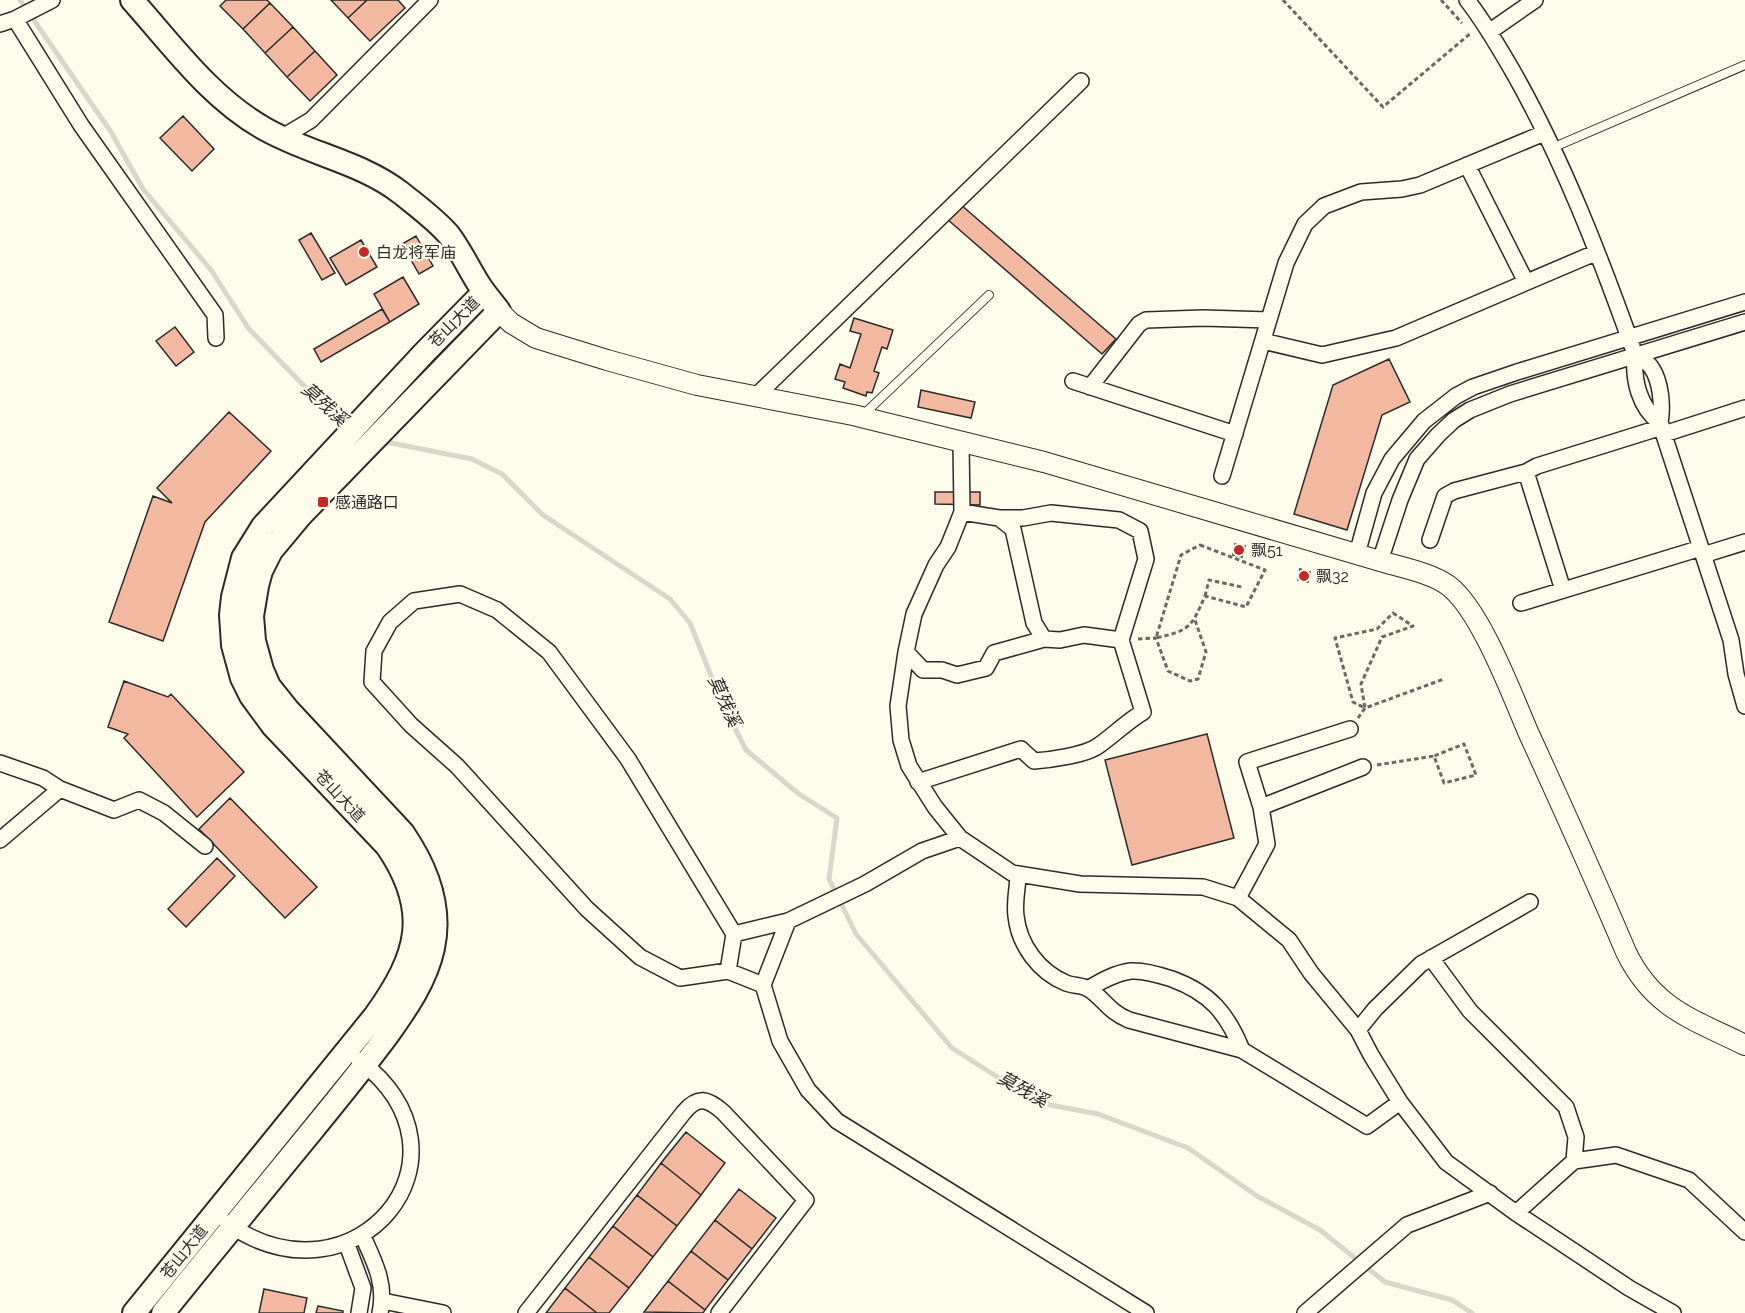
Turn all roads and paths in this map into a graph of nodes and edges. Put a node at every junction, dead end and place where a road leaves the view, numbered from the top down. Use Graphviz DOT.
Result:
graph roads {
  1 [pos="52,0"];
  2 [pos="132,0"];
  3 [pos="430,0"];
  4 [pos="1283,0"];
  5 [pos="1441,0"];
  6 [pos="1467,0"];
  7 [pos="1535,0"];
  8 [pos="15,19"];
  9 [pos="0,24"];
  10 [pos="1464,24"];
  11 [pos="1486,27"];
  12 [pos="1745,66"];
  13 [pos="1081,81"];
  14 [pos="1544,132"];
  15 [pos="281,138"];
  16 [pos="1552,148"];
  17 [pos="1467,165"];
  18 [pos="1595,253"];
  19 [pos="1526,282"];
  20 [pos="484,292"];
  21 [pos="989,295"];
  22 [pos="1745,302"];
  23 [pos="499,311"];
  24 [pos="1269,320"];
  25 [pos="1745,322"];
  26 [pos="216,338"];
  27 [pos="1629,338"];
  28 [pos="1263,341"];
  29 [pos="1635,355"];
  30 [pos="1073,381"];
  31 [pos="1090,387"];
  32 [pos="756,396"];
  33 [pos="1745,408"];
  34 [pos="861,417"];
  35 [pos="1662,428"];
  36 [pos="1235,434"];
  37 [pos="961,441"];
  38 [pos="1388,465"];
  39 [pos="1526,472"];
  40 [pos="1222,476"];
  41 [pos="1409,476"];
  42 [pos="962,512"];
  43 [pos="999,519"];
  44 [pos="1430,540"];
  45 [pos="1745,542"];
  46 [pos="1702,551"];
  47 [pos="1357,554"];
  48 [pos="1380,561"];
  49 [pos="1242,587"];
  50 [pos="1563,590"];
  51 [pos="1205,596"];
  52 [pos="1521,603"];
  53 [pos="1194,620"];
  54 [pos="1156,638"];
  55 [pos="1738,638"];
  56 [pos="1044,639"];
  57 [pos="1121,640"];
  58 [pos="906,652"];
  59 [pos="1444,679"];
  60 [pos="1745,706"];
  61 [pos="1365,708"];
  62 [pos="1350,729"];
  63 [pos="1434,756"];
  64 [pos="0,763"];
  65 [pos="1363,767"];
  66 [pos="918,782"];
  67 [pos="60,789"];
  68 [pos="1261,807"];
  69 [pos="960,838"];
  70 [pos="0,840"];
  71 [pos="205,846"];
  72 [pos="1018,874"];
  73 [pos="1238,898"];
  74 [pos="1530,902"];
  75 [pos="788,921"];
  76 [pos="735,934"];
  77 [pos="1431,958"];
  78 [pos="728,971"];
  79 [pos="763,985"];
  80 [pos="1088,988"];
  81 [pos="1358,1030"];
  82 [pos="1745,1045"];
  83 [pos="347,1050"];
  84 [pos="1242,1050"];
  85 [pos="366,1065"];
  86 [pos="1400,1102"];
  87 [pos="1574,1161"];
  88 [pos="1490,1193"];
  89 [pos="1516,1213"];
  90 [pos="224,1220"];
  91 [pos="1741,1225"];
  92 [pos="365,1241"];
  93 [pos="349,1250"];
  94 [pos="381,1307"];
  95 [pos="135,1313"];
  96 [pos="163,1313"];
  97 [pos="359,1313"];
  98 [pos="443,1313"];
  99 [pos="526,1313"];
  100 [pos="719,1313"];
  101 [pos="1146,1313"];
  102 [pos="1305,1313"];
  103 [pos="1673,1313"];
  1 -- 8 [label="street"];
  2 -- 15 [label="main road"];
  3 -- 15 [label="street"];
  4 -- 11 [label="path"];
  5 -- 10 [label="path"];
  6 -- 11 [label="street"];
  7 -- 11 [label="street"];
  8 -- 9 [label="street"];
  8 -- 26 [label="street"];
  11 -- 14 [label="street"];
  12 -- 16 [label="lane"];
  13 -- 32 [label="street"];
  14 -- 16 [label="street"];
  14 -- 17 [label="street"];
  15 -- 20 [label="main road"];
  16 -- 18 [label="street"];
  17 -- 19 [label="street"];
  17 -- 24 [label="street"];
  18 -- 19 [label="street"];
  18 -- 27 [label="street"];
  19 -- 28 [label="street"];
  20 -- 23 [label="main road"];
  20 -- 83 [label="main road, 苍山大道"];
  21 -- 34 [label="lane"];
  22 -- 27 [label="street"];
  23 -- 32 [label="street"];
  23 -- 85 [label="main road, 苍山大道"];
  24 -- 28 [label="street"];
  24 -- 31 [label="street"];
  25 -- 29 [label="street"];
  27 -- 29 [label="street"];
  27 -- 38 [label="street"];
  28 -- 36 [label="street"];
  29 -- 35 [label="street"];
  29 -- 41 [label="street"];
  30 -- 31 [label="street"];
  31 -- 36 [label="street"];
  32 -- 34 [label="street"];
  33 -- 35 [label="street"];
  34 -- 37 [label="street"];
  35 -- 39 [label="street"];
  35 -- 46 [label="street"];
  36 -- 40 [label="street"];
  37 -- 42 [label="street"];
  37 -- 47 [label="street"];
  38 -- 41 [label="street"];
  38 -- 47 [label="street"];
  39 -- 44 [label="street"];
  39 -- 50 [label="street"];
  41 -- 48 [label="street"];
  42 -- 43 [label="street"];
  42 -- 58 [label="street"];
  43 -- 56 [label="street"];
  43 -- 57 [label="street"];
  45 -- 46 [label="street"];
  46 -- 50 [label="street"];
  46 -- 55 [label="street"];
  47 -- 48 [label="street"];
  48 -- 82 [label="street"];
  49 -- 51 [label="path"];
  50 -- 52 [label="street"];
  51 -- 53 [label="path"];
  51 -- 54 [label="path"];
  53 -- 54 [label="path"];
  53 -- 54 [label="path"];
  54 -- 57 [label="path"];
  55 -- 60 [label="street"];
  56 -- 57 [label="street"];
  56 -- 58 [label="street"];
  57 -- 66 [label="street"];
  58 -- 66 [label="street"];
  59 -- 61 [label="path"];
  61 -- 61 [label="path"];
  61 -- 62 [label="path"];
  62 -- 68 [label="street"];
  63 -- 63 [label="path"];
  63 -- 65 [label="path"];
  64 -- 67 [label="street"];
  65 -- 68 [label="street"];
  66 -- 69 [label="street"];
  67 -- 70 [label="street"];
  67 -- 71 [label="street"];
  68 -- 73 [label="street"];
  69 -- 72 [label="street"];
  69 -- 75 [label="street"];
  72 -- 73 [label="street"];
  72 -- 80 [label="street"];
  73 -- 81 [label="street"];
  74 -- 77 [label="street"];
  75 -- 76 [label="street"];
  75 -- 79 [label="street"];
  76 -- 78 [label="street"];
  76 -- 78 [label="street"];
  77 -- 81 [label="street"];
  77 -- 87 [label="street"];
  78 -- 79 [label="street"];
  79 -- 101 [label="street"];
  80 -- 84 [label="street"];
  80 -- 84 [label="street"];
  81 -- 86 [label="street"];
  83 -- 85 [label="street"];
  83 -- 90 [label="main road, 苍山大道"];
  84 -- 86 [label="street"];
  85 -- 90 [label="main road, 苍山大道"];
  85 -- 92 [label="street"];
  86 -- 88 [label="street"];
  87 -- 89 [label="street"];
  87 -- 91 [label="street"];
  88 -- 89 [label="street"];
  88 -- 102 [label="street"];
  89 -- 103 [label="street"];
  90 -- 93 [label="street"];
  90 -- 95 [label="main road, 苍山大道"];
  90 -- 96 [label="main road, 苍山大道"];
  92 -- 93 [label="street"];
  92 -- 94 [label="street"];
  93 -- 97 [label="street"];
  94 -- 98 [label="street"];
  99 -- 100 [label="street"];
}
